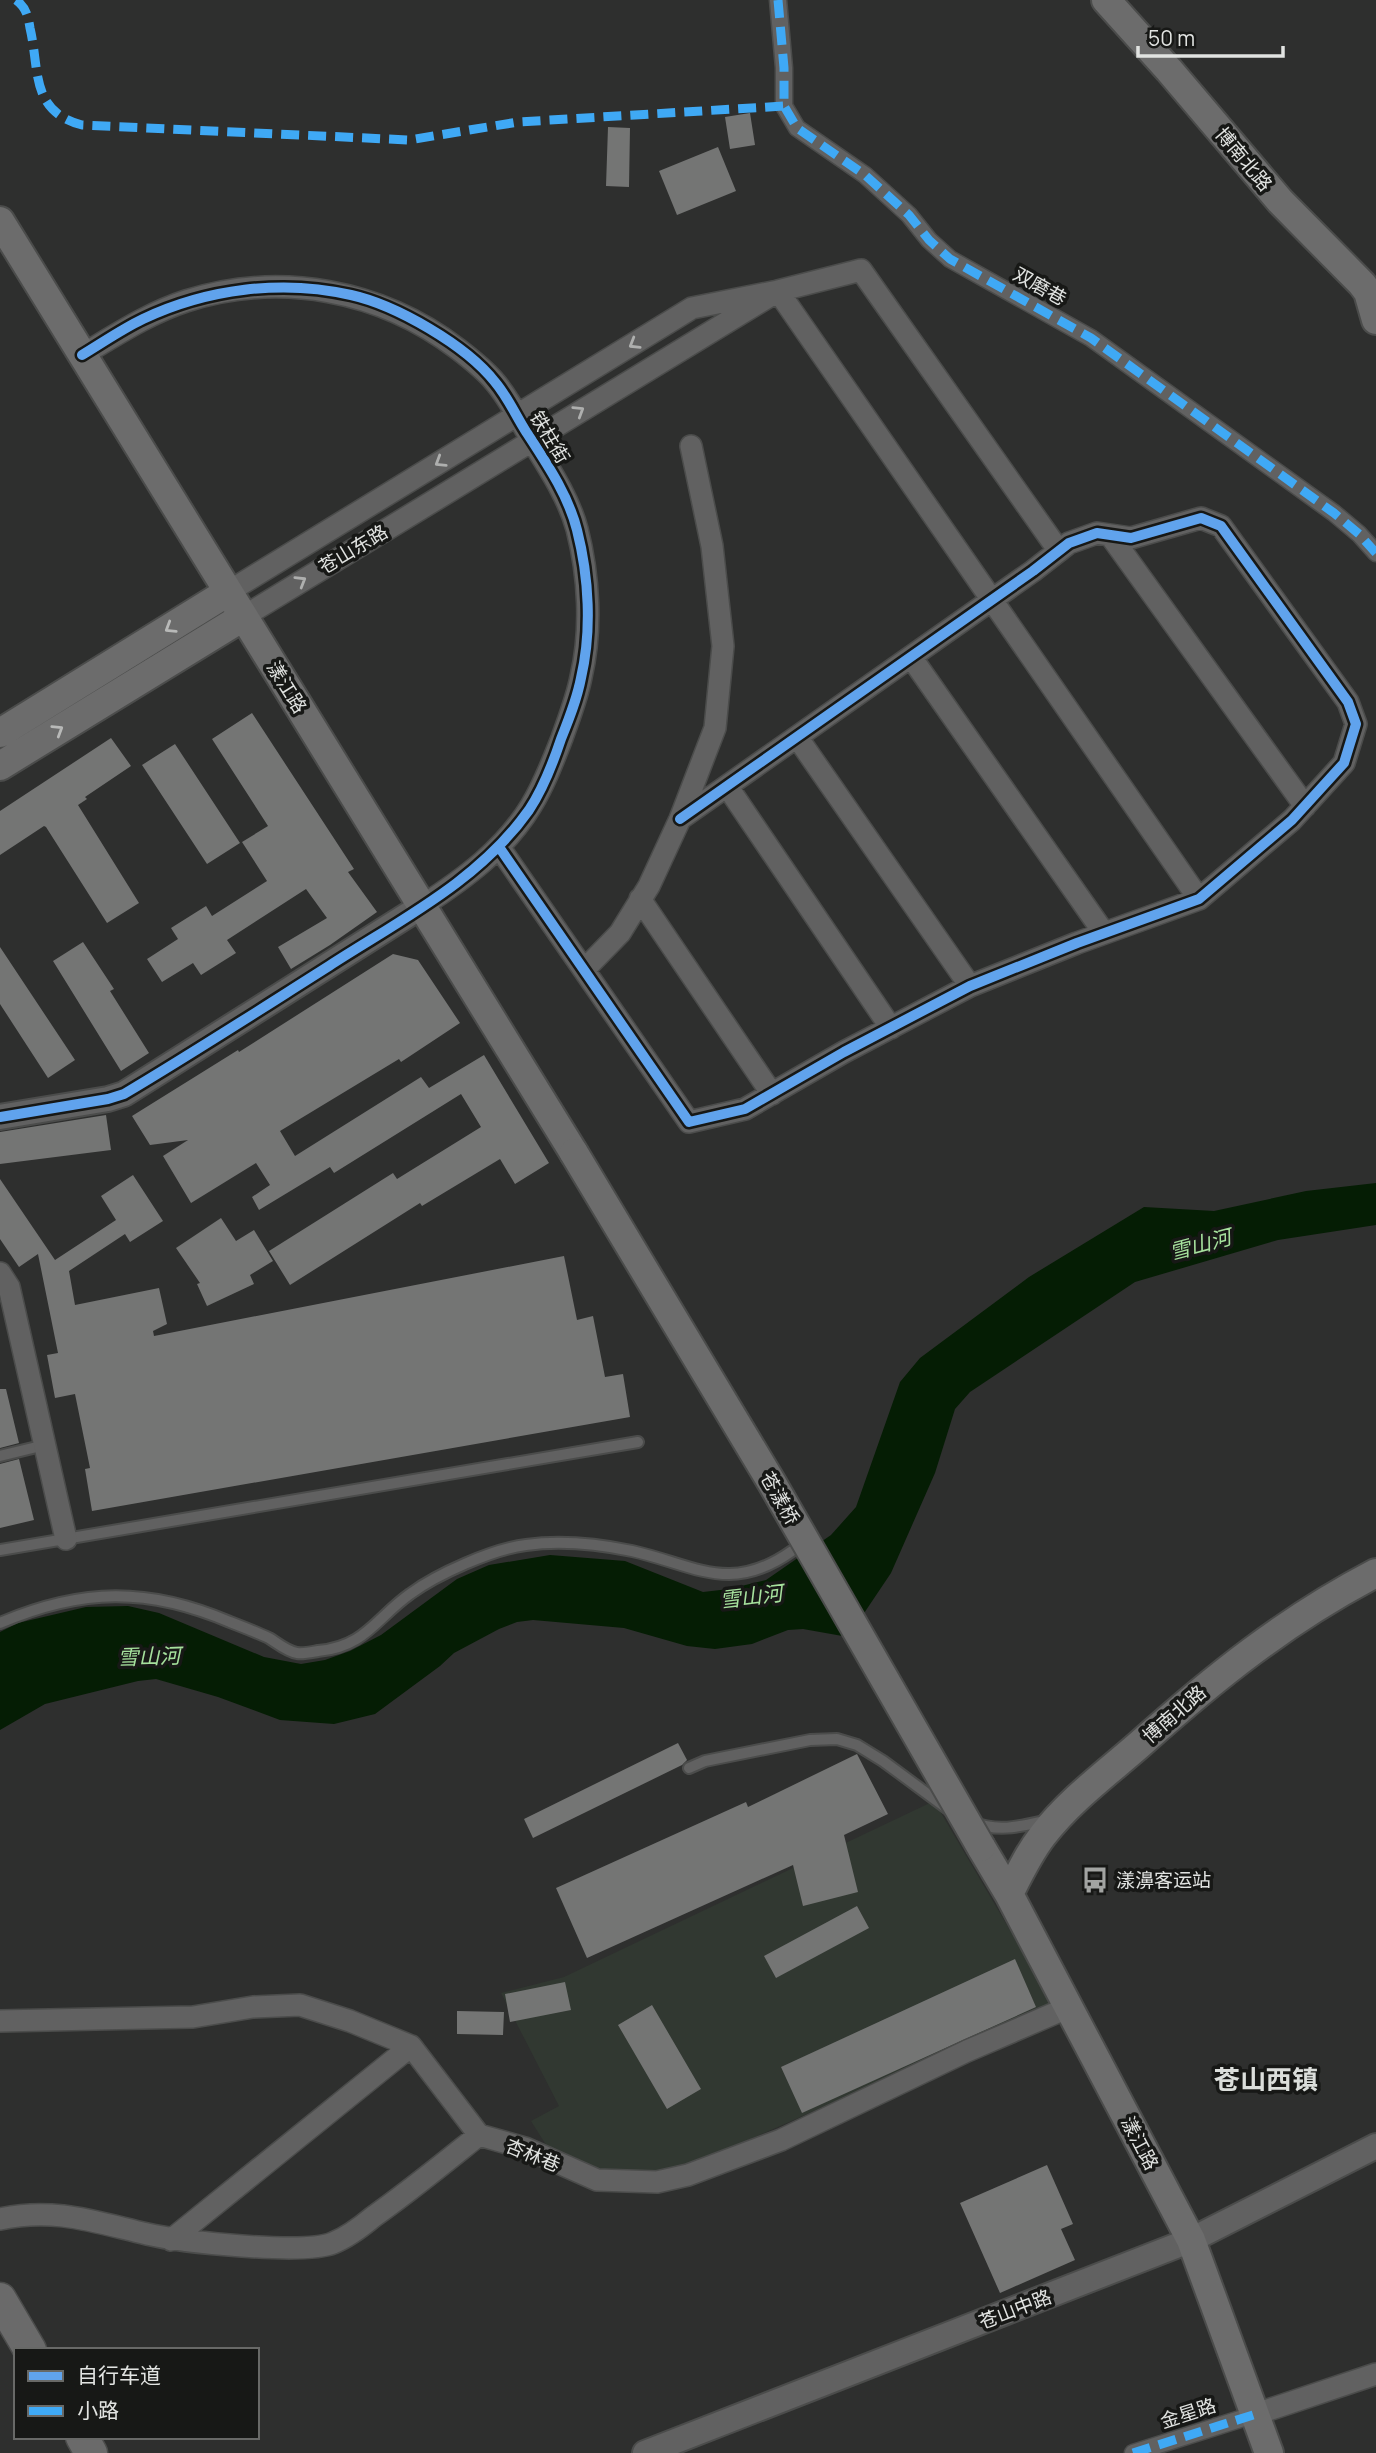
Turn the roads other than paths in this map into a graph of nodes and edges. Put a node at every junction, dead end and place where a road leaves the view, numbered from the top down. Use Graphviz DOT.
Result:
graph roads {
  1 [pos="778,0"];
  2 [pos="1106,0"];
  3 [pos="0,221"];
  4 [pos="778,291"];
  5 [pos="1376,320"];
  6 [pos="82,355"];
  7 [pos="516,415"];
  8 [pos="532,440"];
  9 [pos="691,446"];
  10 [pos="1110,535"];
  11 [pos="1059,551"];
  12 [pos="1376,553"];
  13 [pos="228,592"];
  14 [pos="992,600"];
  15 [pos="243,617"];
  16 [pos="911,657"];
  17 [pos="0,733"];
  18 [pos="797,737"];
  19 [pos="0,766"];
  20 [pos="727,786"];
  21 [pos="1305,806"];
  22 [pos="680,819"];
  23 [pos="499,847"];
  24 [pos="1199,899"];
  25 [pos="640,900"];
  26 [pos="422,906"];
  27 [pos="1104,933"];
  28 [pos="584,970"];
  29 [pos="970,986"];
  30 [pos="891,1028"];
  31 [pos="772,1094"];
  32 [pos="0,1117"];
  33 [pos="574,1153"];
  34 [pos="0,1273"];
  35 [pos="638,1441"];
  36 [pos="45,1445"];
  37 [pos="0,1456"];
  38 [pos="66,1539"];
  39 [pos="0,1550"];
  40 [pos="792,1551"];
  41 [pos="1376,1573"];
  42 [pos="0,1623"];
  43 [pos="689,1768"];
  44 [pos="1058,1818"];
  45 [pos="981,1847"];
  46 [pos="1009,1894"];
  47 [pos="1067,2008"];
  48 [pos="0,2021"];
  49 [pos="411,2046"];
  50 [pos="479,2136"];
  51 [pos="1376,2146"];
  52 [pos="0,2219"];
  53 [pos="171,2240"];
  54 [pos="1191,2240"];
  55 [pos="0,2299"];
  56 [pos="29,2348"];
  57 [pos="1376,2374"];
  58 [pos="1256,2414"];
  59 [pos="645,2453"];
  60 [pos="1133,2453"];
  61 [pos="1269,2453"];
  1 -- 12 [label="street, 双磨巷"];
  2 -- 5 [label="main road, 博南北路"];
  3 -- 6 [label="main road, 漾江路"];
  4 -- 7 [label="street, 苍山东路, one-way"];
  8 -- 4 [label="street, 苍山东路, one-way"];
  4 -- 11 [label="street"];
  4 -- 14 [label="street"];
  6 -- 7 [label="street, 铁柱街"];
  6 -- 13 [label="main road, 漾江路"];
  7 -- 8 [label="street, 铁柱街"];
  7 -- 13 [label="street, 苍山东路, one-way"];
  15 -- 8 [label="street, 苍山东路, one-way"];
  8 -- 23 [label="street, 铁柱街"];
  9 -- 22 [label="street"];
  10 -- 11 [label="street"];
  10 -- 21 [label="street"];
  10 -- 21 [label="street"];
  11 -- 14 [label="street"];
  13 -- 15 [label="main road, 漾江路"];
  13 -- 17 [label="main road, 苍山东路, one-way"];
  14 -- 16 [label="street"];
  14 -- 24 [label="street"];
  19 -- 15 [label="main road, 苍山东路, one-way"];
  15 -- 26 [label="main road, 漾江路"];
  16 -- 18 [label="street"];
  16 -- 27 [label="street"];
  18 -- 20 [label="street"];
  18 -- 29 [label="street"];
  20 -- 22 [label="street"];
  20 -- 30 [label="street"];
  21 -- 24 [label="street"];
  22 -- 25 [label="street"];
  23 -- 26 [label="street, 铁柱街"];
  23 -- 28 [label="street"];
  24 -- 27 [label="street"];
  25 -- 28 [label="street"];
  25 -- 31 [label="street"];
  26 -- 32 [label="street"];
  26 -- 33 [label="main road, 漾江路"];
  27 -- 29 [label="street"];
  28 -- 31 [label="street"];
  29 -- 30 [label="street"];
  30 -- 31 [label="street"];
  33 -- 45 [label="main road, 苍漾桥, bridge"];
  34 -- 36 [label="street"];
  35 -- 38 [label="lane"];
  36 -- 37 [label="lane"];
  36 -- 38 [label="street"];
  38 -- 39 [label="lane"];
  40 -- 42 [label="lane"];
  41 -- 44 [label="main road, 博南北路"];
  43 -- 44 [label="lane"];
  44 -- 46 [label="main road, 博南北路"];
  45 -- 46 [label="main road, 漾江路"];
  46 -- 47 [label="main road, 漾江路"];
  47 -- 50 [label="street, 杏林巷"];
  47 -- 54 [label="main road, 漾江路"];
  48 -- 49 [label="street"];
  49 -- 50 [label="street"];
  49 -- 53 [label="street"];
  50 -- 53 [label="street, 杏林巷"];
  51 -- 54 [label="street, 苍山中路"];
  52 -- 53 [label="street, 杏林巷"];
  54 -- 58 [label="main road, 漾江路"];
  54 -- 59 [label="street, 苍山中路"];
  55 -- 56 [label="main road"];
  57 -- 58 [label="street"];
  58 -- 60 [label="street, 金星路"];
  58 -- 61 [label="main road, 漾江路"];
}
